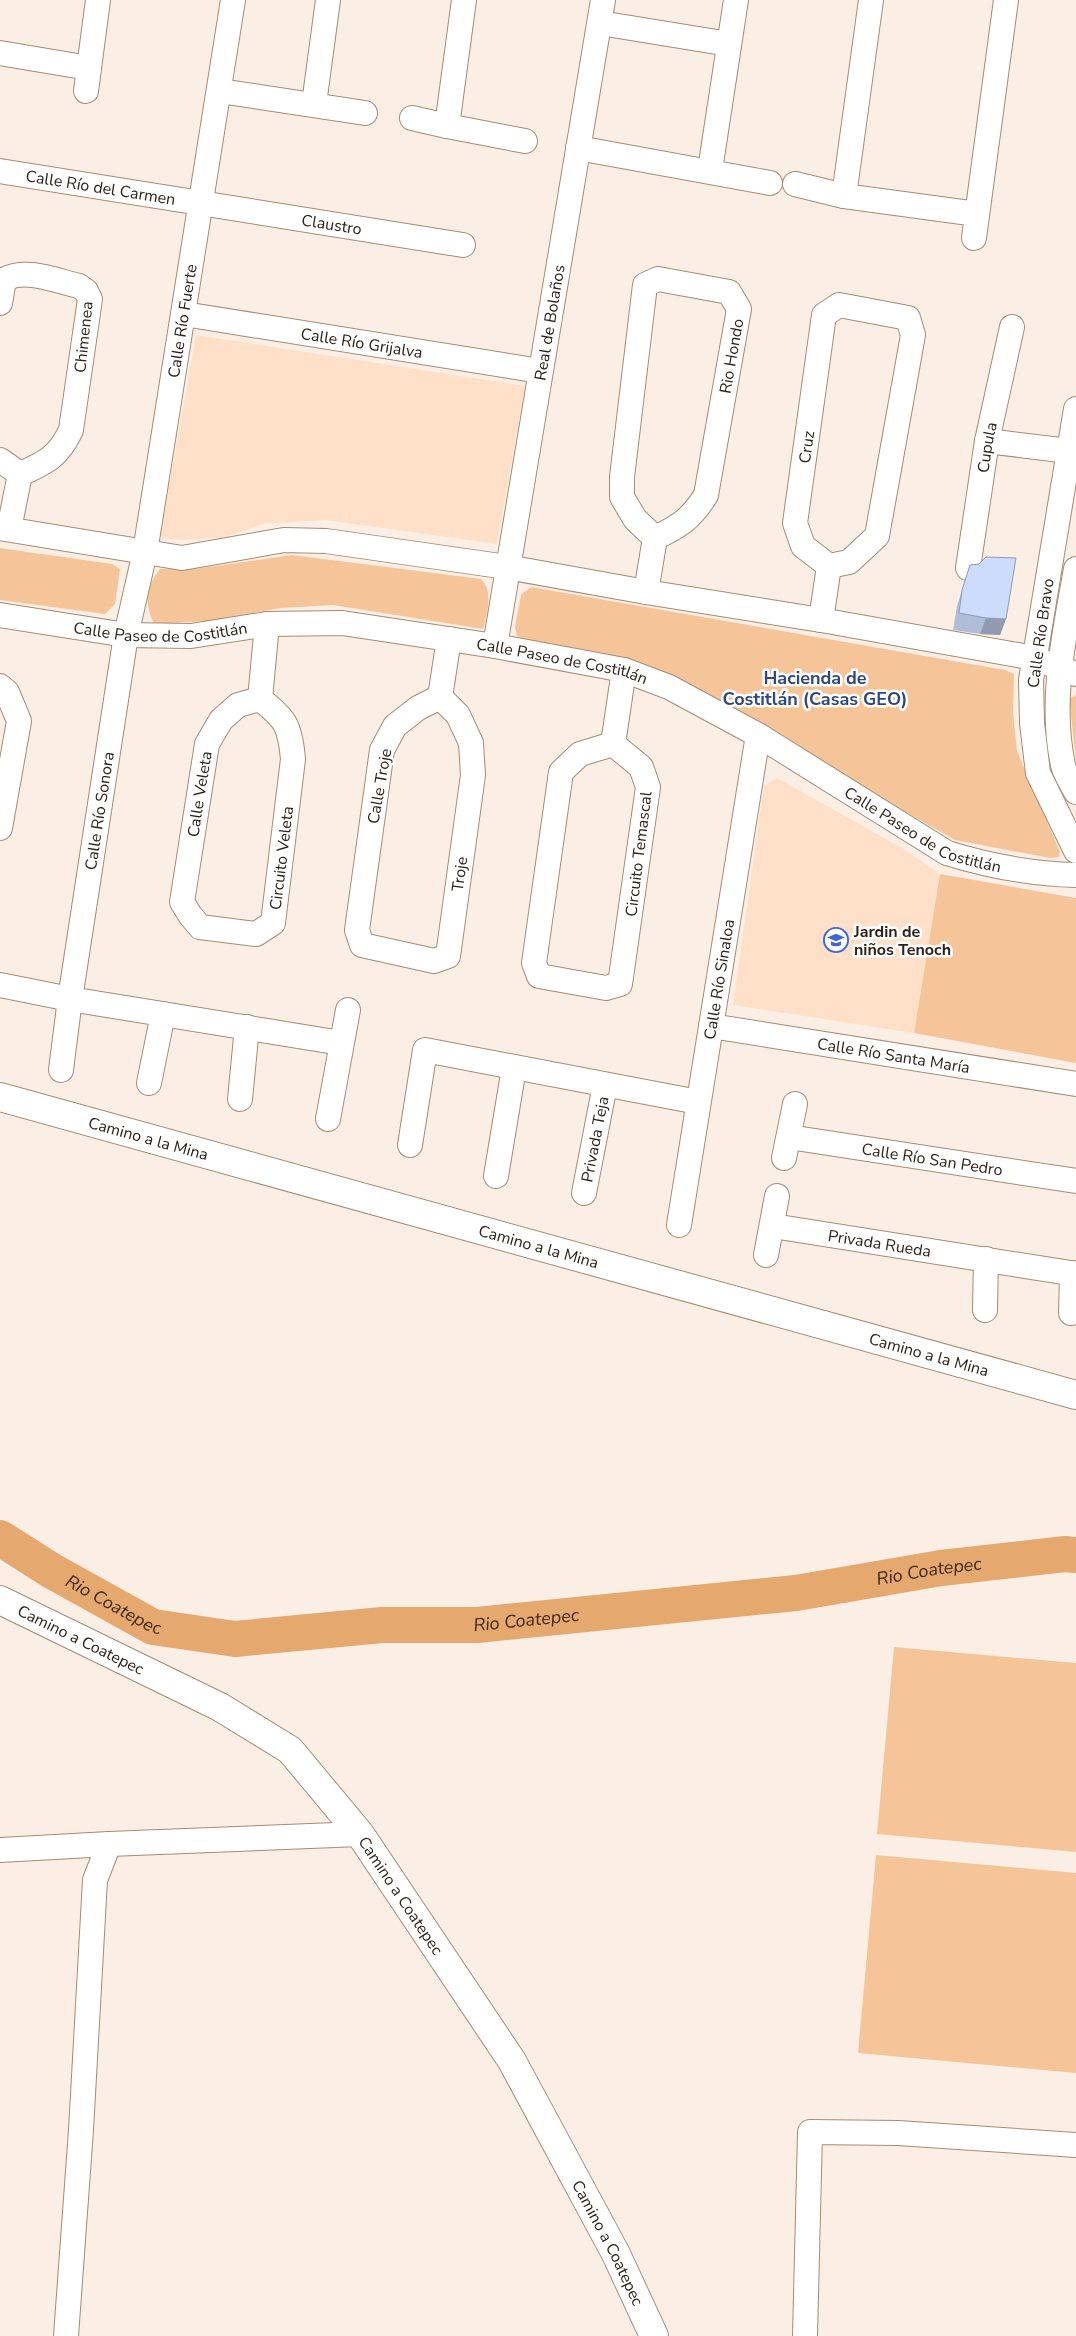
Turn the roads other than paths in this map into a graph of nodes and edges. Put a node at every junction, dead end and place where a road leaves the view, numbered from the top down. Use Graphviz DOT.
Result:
graph roads {
  1 [pos="98,0"];
  2 [pos="233,0"];
  3 [pos="328,0"];
  4 [pos="464,0"];
  5 [pos="736,0"];
  6 [pos="871,0"];
  7 [pos="1006,0"];
  8 [pos="602,11"];
  9 [pos="729,44"];
  10 [pos="0,53"];
  11 [pos="220,90"];
  12 [pos="314,104"];
  13 [pos="365,113"];
  14 [pos="412,118"];
  15 [pos="447,126"];
  16 [pos="525,141"];
  17 [pos="578,148"];
  18 [pos="710,170"];
  19 [pos="0,171"];
  20 [pos="770,183"];
  21 [pos="795,184"];
  22 [pos="844,196"];
  23 [pos="202,202"];
  24 [pos="977,214"];
  25 [pos="974,238"];
  26 [pos="463,245"];
  27 [pos="0,303"];
  28 [pos="184,314"];
  29 [pos="1012,327"];
  30 [pos="540,370"];
  31 [pos="1076,409"];
  32 [pos="987,441"];
  33 [pos="1069,451"];
  34 [pos="0,460"];
  35 [pos="20,474"];
  36 [pos="4,528"];
  37 [pos="655,538"];
  38 [pos="146,552"];
  39 [pos="829,566"];
  40 [pos="507,567"];
  41 [pos="968,568"];
  42 [pos="1076,568"];
  43 [pos="646,592"];
  44 [pos="0,615"];
  45 [pos="821,620"];
  46 [pos="267,624"];
  47 [pos="126,635"];
  48 [pos="449,639"];
  49 [pos="495,646"];
  50 [pos="1034,658"];
  51 [pos="624,670"];
  52 [pos="1068,670"];
  53 [pos="0,686"];
  54 [pos="440,697"];
  55 [pos="260,699"];
  56 [pos="758,734"];
  57 [pos="613,744"];
  58 [pos="1076,792"];
  59 [pos="0,828"];
  60 [pos="1076,851"];
  61 [pos="1076,875"];
  62 [pos="182,902"];
  63 [pos="357,930"];
  64 [pos="0,985"];
  65 [pos="70,999"];
  66 [pos="348,1010"];
  67 [pos="163,1014"];
  68 [pos="711,1026"];
  69 [pos="247,1027"];
  70 [pos="341,1043"];
  71 [pos="514,1068"];
  72 [pos="61,1070"];
  73 [pos="149,1083"];
  74 [pos="1076,1084"];
  75 [pos="605,1085"];
  76 [pos="0,1097"];
  77 [pos="240,1099"];
  78 [pos="698,1102"];
  79 [pos="795,1104"];
  80 [pos="328,1119"];
  81 [pos="410,1145"];
  82 [pos="496,1176"];
  83 [pos="1076,1181"];
  84 [pos="584,1194"];
  85 [pos="777,1196"];
  86 [pos="679,1225"];
  87 [pos="773,1226"];
  88 [pos="766,1255"];
  89 [pos="986,1259"];
  90 [pos="1074,1274"];
  91 [pos="984,1310"];
  92 [pos="1071,1314"];
  93 [pos="1076,1395"];
  94 [pos="0,1600"];
  95 [pos="360,1834"];
  96 [pos="110,1844"];
  97 [pos="0,1850"];
  98 [pos="1076,2145"];
  99 [pos="66,2336"];
  100 [pos="654,2336"];
  101 [pos="805,2336"];
  1 -- 10 [label="street"];
  2 -- 11 [label="street, Calle Río Fuerte"];
  3 -- 12 [label="street"];
  4 -- 15 [label="street"];
  5 -- 9 [label="street"];
  6 -- 22 [label="street"];
  7 -- 24 [label="street"];
  8 -- 9 [label="street"];
  8 -- 17 [label="street, Real de Bolaños"];
  9 -- 18 [label="street"];
  11 -- 12 [label="street"];
  11 -- 23 [label="street, Calle Río Fuerte"];
  12 -- 13 [label="street"];
  14 -- 15 [label="street"];
  15 -- 16 [label="street"];
  17 -- 18 [label="street"];
  17 -- 30 [label="street, Real de Bolaños"];
  18 -- 20 [label="street"];
  19 -- 23 [label="street, Calle Río del Carmen"];
  21 -- 22 [label="street"];
  22 -- 24 [label="street"];
  23 -- 26 [label="street, Claustro"];
  23 -- 28 [label="street, Calle Río Fuerte"];
  24 -- 25 [label="street"];
  27 -- 35 [label="street, Chimenea"];
  28 -- 30 [label="street, Calle Río Grijalva"];
  28 -- 38 [label="street, Calle Río Fuerte"];
  29 -- 32 [label="street, Cupula"];
  30 -- 40 [label="street, Real de Bolaños"];
  31 -- 33 [label="street, Calle Río Bravo"];
  32 -- 33 [label="street"];
  32 -- 41 [label="street, Cupula"];
  33 -- 50 [label="street, Calle Río Bravo"];
  34 -- 35 [label="street"];
  35 -- 36 [label="street"];
  36 -- 38 [label="street"];
  37 -- 37 [label="street, Rio Hondo"];
  37 -- 43 [label="street"];
  38 -- 40 [label="street"];
  38 -- 47 [label="street, Calle Río Sonora"];
  39 -- 39 [label="street, Cruz"];
  39 -- 45 [label="street"];
  40 -- 43 [label="street"];
  40 -- 49 [label="street, Real de Bolaños"];
  42 -- 52 [label="street, Calle Río Bravo"];
  43 -- 45 [label="street"];
  44 -- 47 [label="street, Calle Paseo de Costitlán"];
  45 -- 50 [label="street"];
  46 -- 47 [label="street, Calle Paseo de Costitlán"];
  46 -- 48 [label="street, Calle Paseo de Costitlán"];
  46 -- 55 [label="street"];
  47 -- 65 [label="street, Calle Río Sonora"];
  48 -- 49 [label="street, Calle Paseo de Costitlán"];
  48 -- 54 [label="street"];
  49 -- 51 [label="street, Calle Paseo de Costitlán"];
  50 -- 52 [label="street"];
  50 -- 60 [label="street, Calle Río Bravo"];
  51 -- 56 [label="street, Calle Paseo de Costitlán"];
  51 -- 57 [label="street"];
  52 -- 58 [label="street, Calle Río Bravo"];
  53 -- 59 [label="street"];
  54 -- 63 [label="street, Calle Troje"];
  54 -- 63 [label="street, Troje"];
  55 -- 62 [label="street, Calle Veleta"];
  55 -- 62 [label="street, Circuito Veleta"];
  56 -- 61 [label="street, Calle Paseo de Costitlán"];
  56 -- 68 [label="street, Calle Río Sinaloa"];
  57 -- 57 [label="street, Circuito Temascal"];
  64 -- 65 [label="street"];
  65 -- 67 [label="street"];
  65 -- 72 [label="street, Calle Río Sonora"];
  66 -- 70 [label="street"];
  67 -- 69 [label="street"];
  67 -- 73 [label="street"];
  68 -- 74 [label="street, Calle Río Santa María"];
  68 -- 78 [label="street, Calle Río Sinaloa"];
  69 -- 70 [label="street"];
  69 -- 77 [label="street"];
  70 -- 80 [label="street"];
  71 -- 75 [label="street, Privada Teja"];
  71 -- 81 [label="street, Privada Teja"];
  71 -- 82 [label="street"];
  75 -- 78 [label="street, Privada Teja"];
  75 -- 84 [label="street, Privada Teja"];
  76 -- 93 [label="main road, Camino a la Mina"];
  78 -- 86 [label="street, Calle Río Sinaloa"];
  79 -- 83 [label="street, Calle Río San Pedro"];
  85 -- 87 [label="street"];
  87 -- 88 [label="street"];
  87 -- 89 [label="street, Privada Rueda"];
  89 -- 90 [label="street, Privada Rueda"];
  89 -- 91 [label="street"];
  90 -- 92 [label="street, Privada Rueda"];
  94 -- 95 [label="main road, Camino a Coatepec"];
  95 -- 96 [label="street"];
  95 -- 100 [label="main road, Camino a Coatepec"];
  96 -- 97 [label="street"];
  96 -- 99 [label="street"];
  98 -- 101 [label="street"];
}
